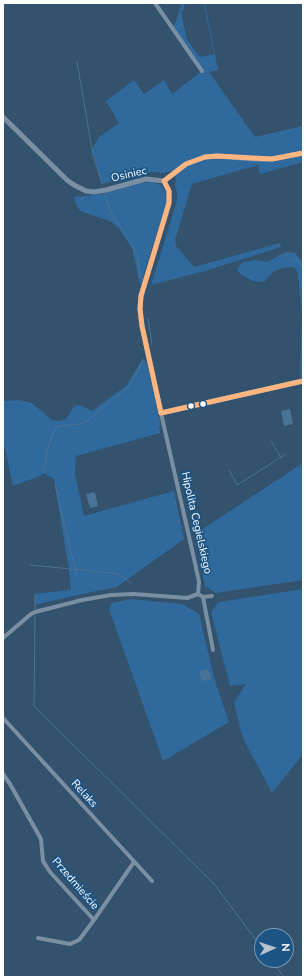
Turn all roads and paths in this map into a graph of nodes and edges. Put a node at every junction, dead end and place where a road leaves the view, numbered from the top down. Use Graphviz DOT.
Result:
graph roads {
  1 [pos="155,3"];
  2 [pos="202,71"];
  3 [pos="3,117"];
  4 [pos="303,153"];
  5 [pos="164,181"];
  6 [pos="303,381"];
  7 [pos="159,404"];
  8 [pos="171,410"];
  9 [pos="161,413"];
  10 [pos="198,594"];
  11 [pos="212,596"];
  12 [pos="203,597"];
  13 [pos="3,638"];
  14 [pos="213,650"];
  15 [pos="3,718"];
  16 [pos="3,774"];
  17 [pos="134,862"];
  18 [pos="152,881"];
  19 [pos="94,920"];
  20 [pos="38,938"];
  1 -- 2 [label="street"];
  3 -- 5 [label="street, Osiniec"];
  4 -- 5 [label="street, Osiniec"];
  5 -- 7 [label="street, Hipolita Cegielskiego"];
  6 -- 8 [label="street"];
  7 -- 8 [label="street"];
  7 -- 9 [label="street, Hipolita Cegielskiego"];
  8 -- 9 [label="street"];
  9 -- 10 [label="street, Hipolita Cegielskiego"];
  10 -- 12 [label="street"];
  10 -- 13 [label="street"];
  11 -- 12 [label="street"];
  12 -- 14 [label="street"];
  15 -- 17 [label="street, Relaks"];
  16 -- 19 [label="street, Przedmieście"];
  17 -- 18 [label="street, Relaks"];
  17 -- 19 [label="street"];
  19 -- 20 [label="street"];
}
